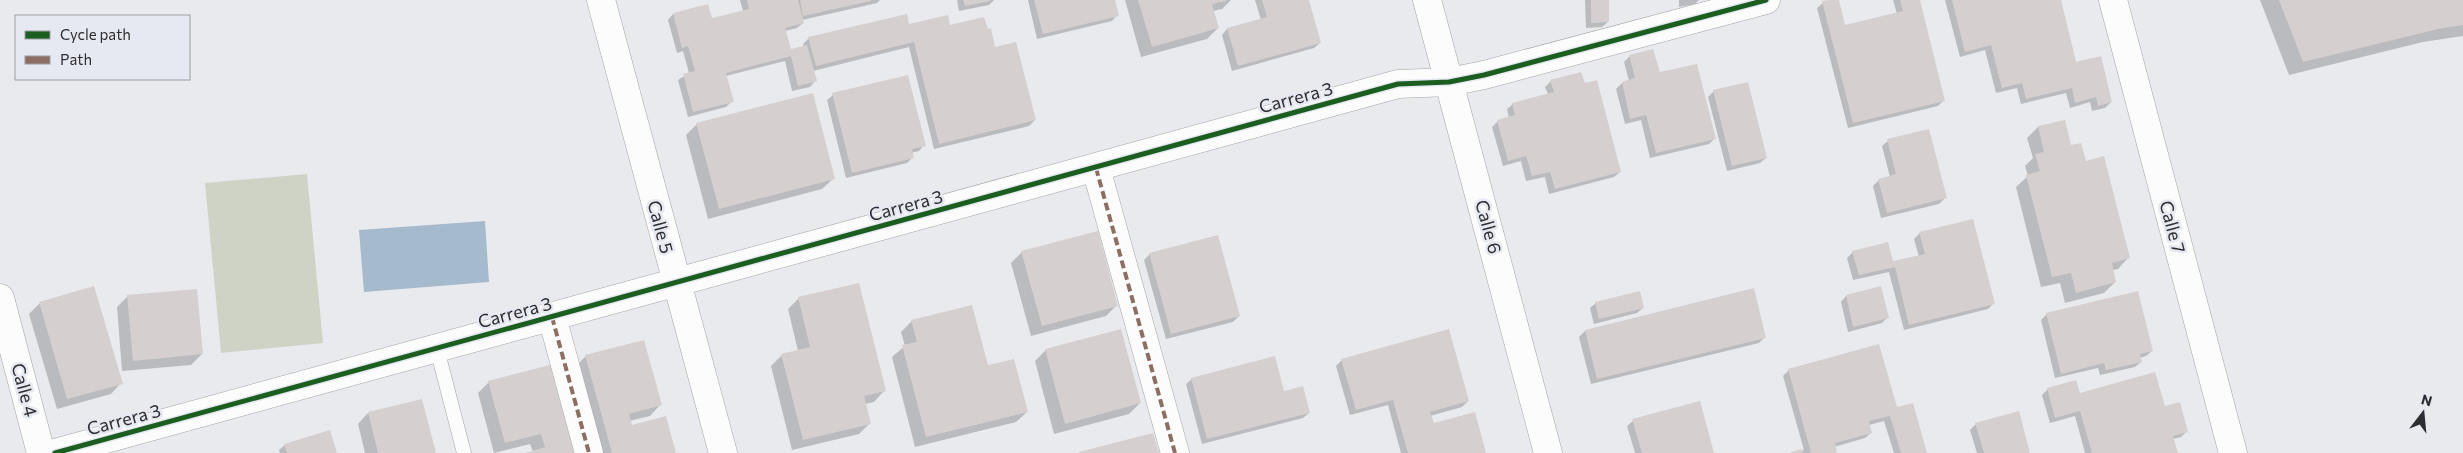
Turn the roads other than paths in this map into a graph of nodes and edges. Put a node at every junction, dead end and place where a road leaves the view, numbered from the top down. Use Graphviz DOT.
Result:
graph roads {
  1 [pos="601,0"];
  2 [pos="1427,0"];
  3 [pos="1766,0"];
  4 [pos="2113,0"];
  5 [pos="1449,82"];
  6 [pos="1096,168"];
  7 [pos="676,283"];
  8 [pos="0,298"];
  9 [pos="552,317"];
  10 [pos="437,348"];
  11 [pos="41,453"];
  12 [pos="55,453"];
  13 [pos="464,453"];
  14 [pos="589,453"];
  15 [pos="723,453"];
  16 [pos="1175,453"];
  17 [pos="1548,453"];
  18 [pos="2233,453"];
  1 -- 7 [label="street, Calle 5"];
  2 -- 5 [label="street, Calle 6"];
  3 -- 5 [label="street, Carrera 3"];
  4 -- 18 [label="street, Calle 7"];
  5 -- 6 [label="street, Carrera 3"];
  5 -- 17 [label="street, Calle 6"];
  6 -- 7 [label="street, Carrera 3"];
  6 -- 16 [label="street"];
  7 -- 9 [label="street, Carrera 3"];
  7 -- 15 [label="street, Calle 5"];
  8 -- 11 [label="street, Calle 4"];
  9 -- 10 [label="street, Carrera 3"];
  9 -- 14 [label="street"];
  10 -- 12 [label="street, Carrera 3"];
  10 -- 13 [label="lane"];
}
